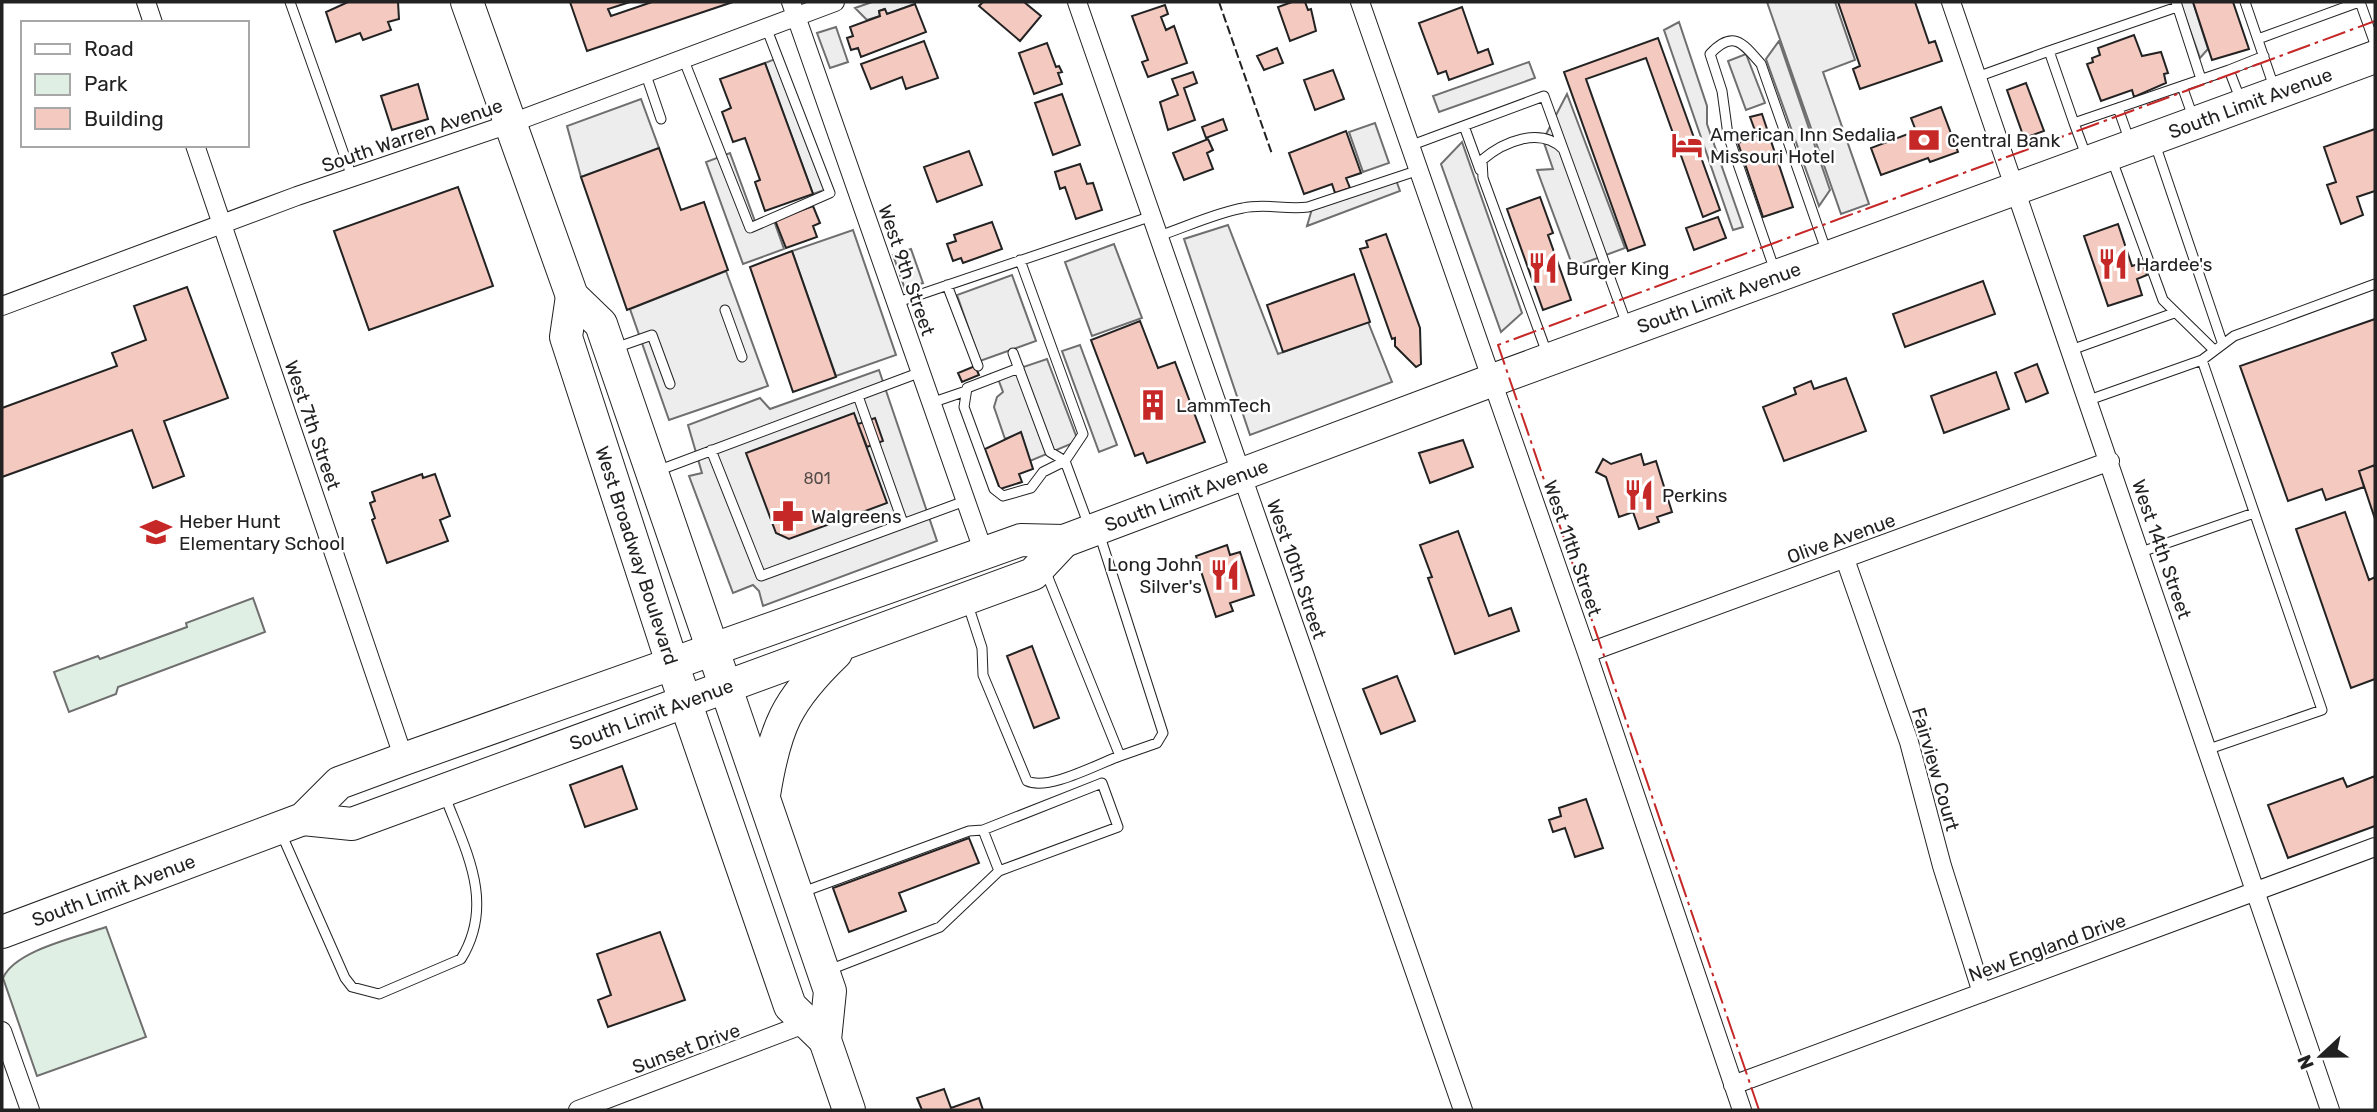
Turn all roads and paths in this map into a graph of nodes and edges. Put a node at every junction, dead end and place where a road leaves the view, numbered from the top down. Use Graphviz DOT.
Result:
graph roads {
  1 [pos="146,2"];
  2 [pos="290,2"];
  3 [pos="467,2"];
  4 [pos="835,2"];
  5 [pos="1077,2"];
  6 [pos="1360,2"];
  7 [pos="1951,2"];
  8 [pos="2245,2"];
  9 [pos="2359,2"];
  10 [pos="2177,4"];
  11 [pos="794,9"];
  12 [pos="152,21"];
  13 [pos="766,27"];
  14 [pos="2258,39"];
  15 [pos="2375,44"];
  16 [pos="2049,51"];
  17 [pos="2264,56"];
  18 [pos="2375,57"];
  19 [pos="683,58"];
  20 [pos="2229,69"];
  21 [pos="645,72"];
  22 [pos="1977,77"];
  23 [pos="2201,79"];
  24 [pos="2182,86"];
  25 [pos="2276,94"];
  26 [pos="2242,106"];
  27 [pos="2118,108"];
  28 [pos="661,119"];
  29 [pos="509,124"];
  30 [pos="2074,124"];
  31 [pos="2195,124"];
  32 [pos="1464,126"];
  33 [pos="1412,145"];
  34 [pos="196,147"];
  35 [pos="1564,150"];
  36 [pos="2121,151"];
  37 [pos="1419,170"];
  38 [pos="352,177"];
  39 [pos="1483,178"];
  40 [pos="2016,190"];
  41 [pos="1152,216"];
  42 [pos="222,223"];
  43 [pos="1159,236"];
  44 [pos="1828,258"];
  45 [pos="1020,260"];
  46 [pos="1777,276"];
  47 [pos="2375,284"];
  48 [pos="947,285"];
  49 [pos="572,296"];
  50 [pos="895,303"];
  51 [pos="2,306"];
  52 [pos="725,310"];
  53 [pos="2175,313"];
  54 [pos="1629,330"];
  55 [pos="2222,342"];
  56 [pos="610,349"];
  57 [pos="2071,350"];
  58 [pos="2214,350"];
  59 [pos="1013,353"];
  60 [pos="742,357"];
  61 [pos="1549,360"];
  62 [pos="2202,360"];
  63 [pos="978,366"];
  64 [pos="1019,368"];
  65 [pos="921,372"];
  66 [pos="1493,380"];
  67 [pos="670,384"];
  68 [pos="966,391"];
  69 [pos="858,396"];
  70 [pos="2089,400"];
  71 [pos="931,403"];
  72 [pos="711,450"];
  73 [pos="1065,461"];
  74 [pos="2110,461"];
  75 [pos="652,472"];
  76 [pos="1242,473"];
  77 [pos="965,500"];
  78 [pos="2255,513"];
  79 [pos="904,523"];
  80 [pos="1084,534"];
  81 [pos="984,552"];
  82 [pos="2141,552"];
  83 [pos="1845,559"];
  84 [pos="1043,564"];
  85 [pos="966,600"];
  86 [pos="844,645"];
  87 [pos="711,652"];
  88 [pos="1587,653"];
  89 [pos="673,666"];
  90 [pos="724,690"];
  91 [pos="685,704"];
  92 [pos="2209,749"];
  93 [pos="1120,756"];
  94 [pos="404,759"];
  95 [pos="443,789"];
  96 [pos="763,800"];
  97 [pos="291,823"];
  98 [pos="983,830"];
  99 [pos="2375,847"];
  100 [pos="999,871"];
  101 [pos="2258,892"];
  102 [pos="796,894"];
  103 [pos="2,932"];
  104 [pos="824,971"];
  105 [pos="1982,993"];
  106 [pos="2,1031"];
  107 [pos="816,1032"];
  108 [pos="1733,1085"];
  109 [pos="30,1110"];
  110 [pos="578,1110"];
  111 [pos="849,1110"];
  112 [pos="1463,1110"];
  113 [pos="1742,1110"];
  114 [pos="2330,1110"];
  1 -- 12 [label="street"];
  2 -- 38 [label="lane"];
  3 -- 29 [label="highway, West Broadway Boulevard"];
  4 -- 11 [label="street, South Warren Avenue"];
  5 -- 41 [label="street, West 10th Street"];
  6 -- 33 [label="street, West 11th Street"];
  7 -- 22 [label="street, West 14th Street"];
  8 -- 14 [label="lane"];
  9 -- 14 [label="lane"];
  9 -- 15 [label="lane"];
  10 -- 16 [label="lane"];
  10 -- 23 [label="lane"];
  11 -- 13 [label="street, South Warren Avenue"];
  11 -- 50 [label="street, West 9th Street"];
  13 -- 19 [label="street, South Warren Avenue"];
  13 -- 19 [label="lane"];
  14 -- 17 [label="lane"];
  16 -- 22 [label="lane"];
  16 -- 30 [label="lane"];
  17 -- 20 [label="lane"];
  17 -- 25 [label="lane"];
  18 -- 25 [label="highway, South Limit Avenue"];
  19 -- 21 [label="street, South Warren Avenue"];
  20 -- 23 [label="lane"];
  20 -- 26 [label="lane"];
  21 -- 28 [label="lane"];
  21 -- 29 [label="street, South Warren Avenue"];
  22 -- 40 [label="street, West 14th Street"];
  23 -- 24 [label="lane"];
  24 -- 27 [label="lane"];
  24 -- 31 [label="lane"];
  25 -- 26 [label="highway, South Limit Avenue"];
  26 -- 31 [label="highway, South Limit Avenue"];
  27 -- 30 [label="lane"];
  27 -- 36 [label="lane"];
  29 -- 38 [label="street, South Warren Avenue"];
  29 -- 49 [label="highway, West Broadway Boulevard"];
  30 -- 36 [label="lane"];
  31 -- 36 [label="highway, South Limit Avenue"];
  32 -- 33 [label="lane"];
  32 -- 35 [label="lane"];
  32 -- 39 [label="lane"];
  33 -- 37 [label="street, West 11th Street"];
  34 -- 42 [label="street, West 7th Street"];
  35 -- 39 [label="lane"];
  35 -- 54 [label="lane"];
  36 -- 40 [label="highway, South Limit Avenue"];
  36 -- 53 [label="lane"];
  36 -- 55 [label="lane"];
  37 -- 43 [label="lane"];
  37 -- 66 [label="street, West 11th Street"];
  38 -- 42 [label="street, South Warren Avenue"];
  39 -- 61 [label="lane"];
  40 -- 44 [label="highway, South Limit Avenue"];
  40 -- 57 [label="street, West 14th Street"];
  41 -- 43 [label="street, West 10th Street"];
  41 -- 45 [label="lane"];
  42 -- 51 [label="street, South Warren Avenue"];
  42 -- 94 [label="street, West 7th Street"];
  43 -- 76 [label="street, West 10th Street"];
  44 -- 46 [label="highway, South Limit Avenue"];
  44 -- 46 [label="lane"];
  45 -- 48 [label="lane"];
  45 -- 73 [label="lane"];
  46 -- 54 [label="highway, South Limit Avenue"];
  47 -- 55 [label="lane"];
  48 -- 50 [label="lane"];
  48 -- 63 [label="lane"];
  49 -- 56 [label="highway, West Broadway Boulevard"];
  49 -- 89 [label="highway, West Broadway Boulevard"];
  50 -- 65 [label="street, West 9th Street"];
  52 -- 60 [label="lane"];
  53 -- 57 [label="lane"];
  53 -- 58 [label="lane"];
  54 -- 61 [label="highway, South Limit Avenue"];
  55 -- 58 [label="lane"];
  56 -- 67 [label="lane"];
  56 -- 75 [label="highway, West Broadway Boulevard"];
  57 -- 70 [label="street, West 14th Street"];
  58 -- 62 [label="lane"];
  59 -- 64 [label="lane"];
  61 -- 66 [label="highway, South Limit Avenue"];
  62 -- 70 [label="lane"];
  62 -- 78 [label="lane"];
  64 -- 68 [label="lane"];
  64 -- 73 [label="lane"];
  65 -- 69 [label="lane"];
  65 -- 71 [label="street, West 9th Street"];
  66 -- 76 [label="highway, South Limit Avenue"];
  66 -- 88 [label="street, West 11th Street"];
  68 -- 71 [label="lane"];
  68 -- 73 [label="lane"];
  69 -- 72 [label="lane"];
  69 -- 79 [label="lane"];
  70 -- 74 [label="street, West 14th Street"];
  71 -- 77 [label="street, West 9th Street"];
  72 -- 75 [label="lane"];
  72 -- 79 [label="lane"];
  73 -- 80 [label="lane"];
  74 -- 82 [label="street, West 14th Street"];
  74 -- 83 [label="street, Olive Avenue"];
  75 -- 87 [label="highway, West Broadway Boulevard"];
  76 -- 80 [label="highway, South Limit Avenue"];
  76 -- 112 [label="street, West 10th Street"];
  77 -- 79 [label="lane"];
  77 -- 81 [label="street, West 9th Street"];
  78 -- 82 [label="lane"];
  78 -- 92 [label="lane"];
  80 -- 81 [label="highway, South Limit Avenue"];
  80 -- 84 [label="highway, South Limit Avenue"];
  80 -- 93 [label="lane"];
  81 -- 87 [label="highway, South Limit Avenue"];
  82 -- 92 [label="street, West 14th Street"];
  83 -- 88 [label="street, Olive Avenue"];
  83 -- 105 [label="street, Fairview Court"];
  84 -- 85 [label="highway, South Limit Avenue"];
  84 -- 93 [label="lane"];
  85 -- 86 [label="highway, South Limit Avenue"];
  85 -- 93 [label="lane"];
  86 -- 90 [label="highway, South Limit Avenue"];
  86 -- 96 [label="highway"];
  87 -- 89 [label="highway, South Limit Avenue"];
  87 -- 90 [label="highway, West Broadway Boulevard"];
  88 -- 108 [label="street, West 11th Street"];
  89 -- 91 [label="highway, West Broadway Boulevard"];
  89 -- 94 [label="highway, South Limit Avenue"];
  90 -- 91 [label="highway, South Limit Avenue"];
  90 -- 96 [label="highway, West Broadway Boulevard"];
  91 -- 95 [label="highway, South Limit Avenue"];
  91 -- 107 [label="highway, West Broadway Boulevard"];
  92 -- 101 [label="street, West 14th Street"];
  94 -- 97 [label="highway, South Limit Avenue"];
  95 -- 97 [label="highway, South Limit Avenue"];
  95 -- 97 [label="lane"];
  96 -- 102 [label="highway, West Broadway Boulevard"];
  97 -- 103 [label="highway, South Limit Avenue"];
  98 -- 100 [label="lane"];
  98 -- 100 [label="lane"];
  98 -- 102 [label="lane"];
  99 -- 101 [label="street, New England Drive"];
  100 -- 104 [label="lane"];
  101 -- 105 [label="street, New England Drive"];
  101 -- 114 [label="street, West 14th Street"];
  102 -- 104 [label="highway, West Broadway Boulevard"];
  104 -- 107 [label="highway, West Broadway Boulevard"];
  105 -- 108 [label="street, New England Drive"];
  106 -- 109 [label="street"];
  107 -- 110 [label="street, Sunset Drive"];
  107 -- 111 [label="highway, West Broadway Boulevard"];
  108 -- 113 [label="street, West 11th Street"];
}
